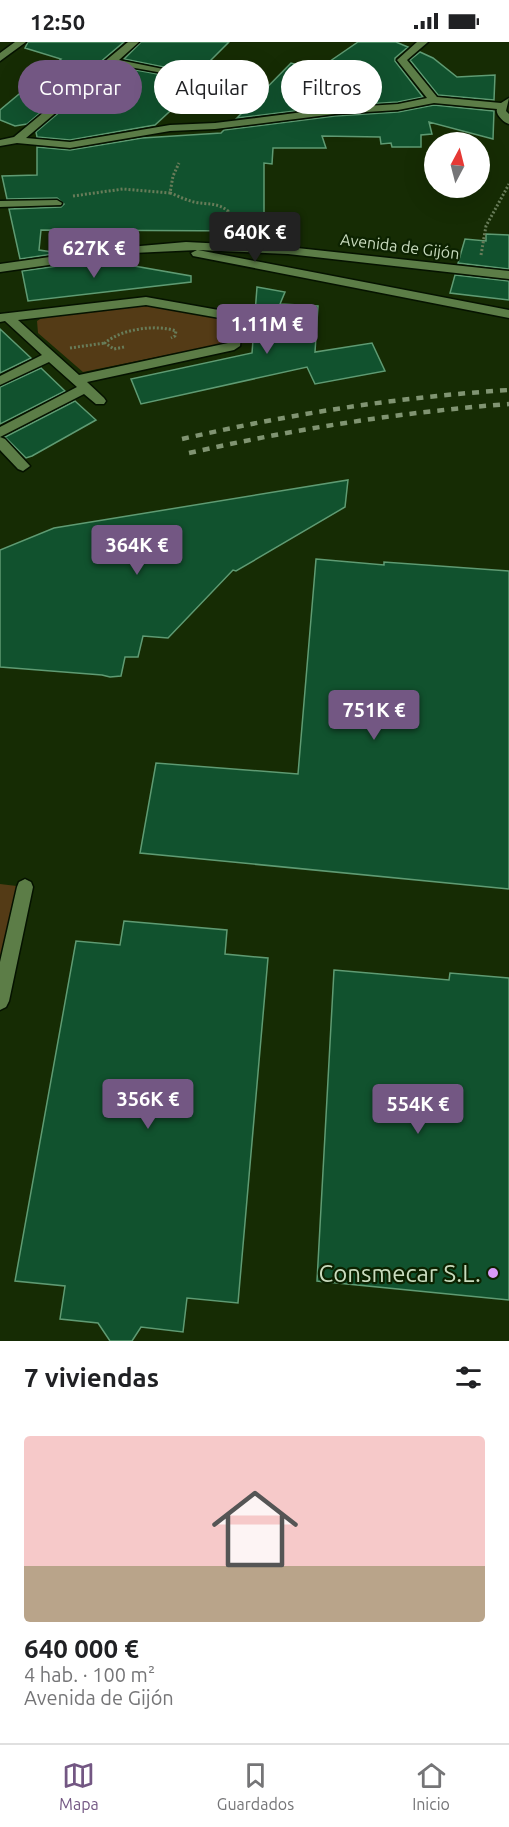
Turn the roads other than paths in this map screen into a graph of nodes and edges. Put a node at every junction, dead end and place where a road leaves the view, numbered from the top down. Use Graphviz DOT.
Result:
graph roads {
  1 [pos="21,42"];
  2 [pos="134,42"];
  3 [pos="423,42"];
  4 [pos="0,58"];
  5 [pos="113,60"];
  6 [pos="434,100"];
  7 [pos="506,103"];
  8 [pos="48,114"];
  9 [pos="509,122"];
  10 [pos="1,137"];
  11 [pos="16,140"];
  12 [pos="57,203"];
  13 [pos="0,204"];
  14 [pos="170,247"];
  15 [pos="0,268"];
  16 [pos="509,275"];
  17 [pos="509,314"];
  18 [pos="5,318"];
  19 [pos="50,356"];
  20 [pos="0,381"];
  21 [pos="81,384"];
  22 [pos="100,401"];
  23 [pos="0,434"];
  24 [pos="0,442"];
  25 [pos="23,466"];
  26 [pos="25,887"];
  27 [pos="0,1001"];
  1 -- 4 [label="street"];
  2 -- 5 [label="street"];
  3 -- 6 [label="street"];
  6 -- 7 [label="street"];
  6 -- 11 [label="street"];
  7 -- 9 [label="street"];
  8 -- 11 [label="street"];
  10 -- 11 [label="street"];
  12 -- 13 [label="street"];
  14 -- 15 [label="street, Avenida de Gijón"];
  14 -- 16 [label="street, Avenida de Gijón"];
  14 -- 17 [label="street"];
  18 -- 19 [label="street"];
  18 -- 21 [label="street"];
  19 -- 20 [label="street"];
  19 -- 21 [label="street"];
  21 -- 22 [label="street"];
  21 -- 23 [label="street"];
  24 -- 25 [label="street"];
  26 -- 27 [label="street"];
}
